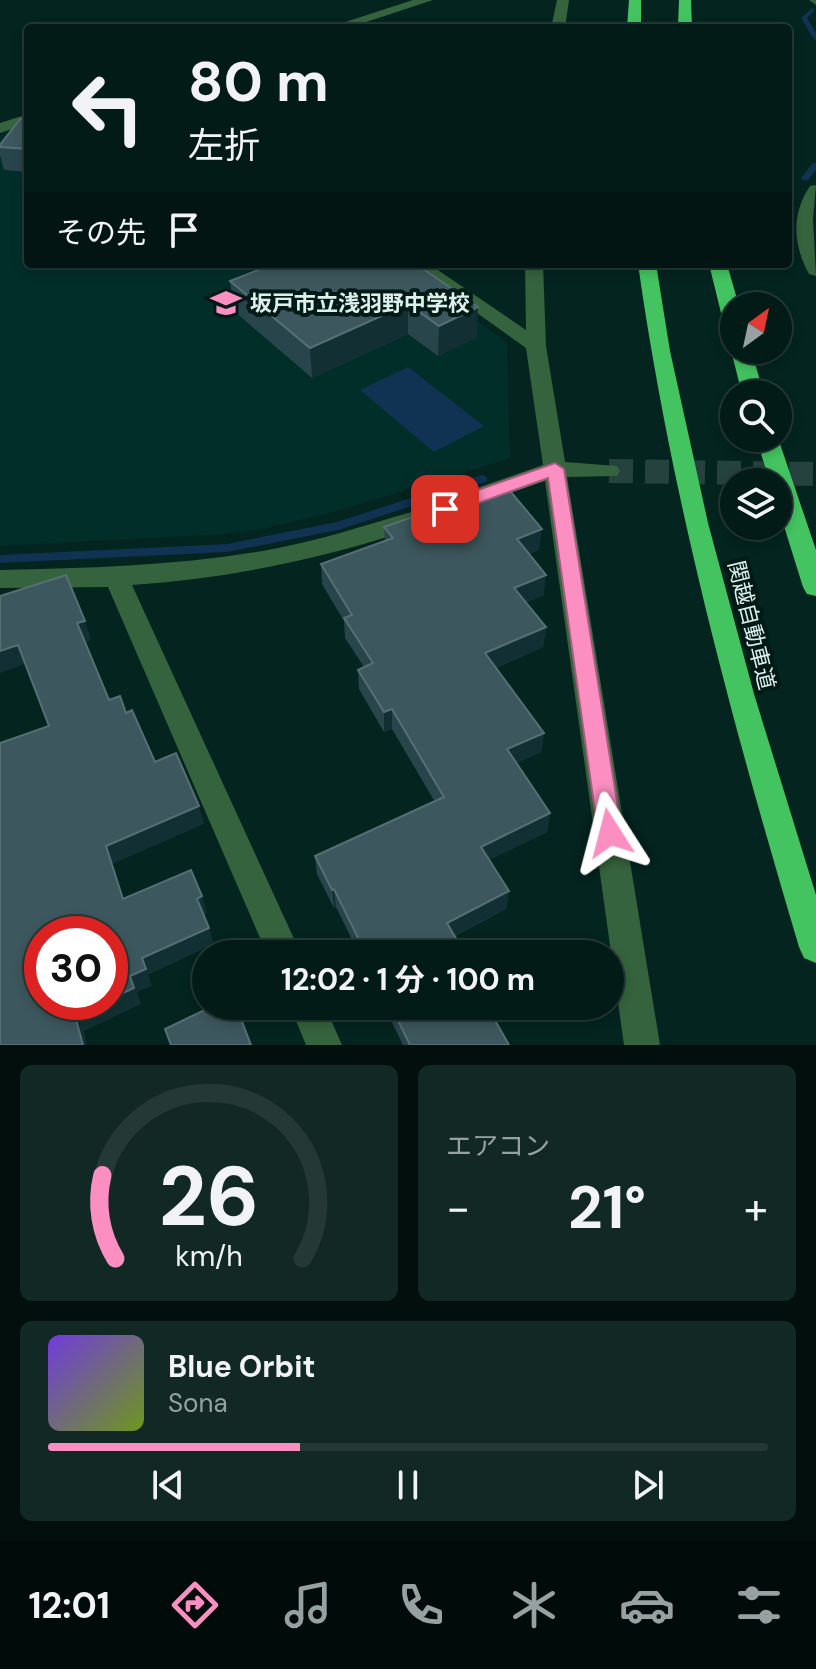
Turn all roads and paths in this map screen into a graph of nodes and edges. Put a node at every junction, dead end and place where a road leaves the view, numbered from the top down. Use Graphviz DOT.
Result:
graph roads {
  1 [pos="427,0"];
  2 [pos="563,0"];
  3 [pos="635,0"];
  4 [pos="685,0"];
  5 [pos="347,24"];
  6 [pos="559,24"];
  7 [pos="634,24"];
  8 [pos="685,24"];
  9 [pos="24,120"];
  10 [pos="0,128"];
  11 [pos="816,190"];
  12 [pos="423,268"];
  13 [pos="534,268"];
  14 [pos="648,268"];
  15 [pos="719,268"];
  16 [pos="816,270"];
  17 [pos="725,292"];
  18 [pos="536,346"];
  19 [pos="772,452"];
  20 [pos="555,469"];
  21 [pos="609,471"];
  22 [pos="116,577"];
  23 [pos="0,579"];
  24 [pos="816,587"];
  25 [pos="278,940"];
  26 [pos="816,947"];
  27 [pos="313,1020"];
  28 [pos="324,1045"];
  29 [pos="642,1045"];
  1 -- 5 [label="street"];
  2 -- 6 [label="street"];
  3 -- 7 [label="highway"];
  4 -- 8 [label="highway"];
  9 -- 10 [label="street"];
  11 -- 16 [label="street"];
  12 -- 18 [label="street"];
  13 -- 18 [label="street"];
  14 -- 26 [label="highway, 関越自動車道"];
  15 -- 17 [label="highway"];
  18 -- 20 [label="street"];
  19 -- 24 [label="highway"];
  20 -- 21 [label="street"];
  20 -- 22 [label="street"];
  20 -- 29 [label="street"];
  22 -- 23 [label="street"];
  22 -- 25 [label="street"];
  27 -- 28 [label="street"];
}
